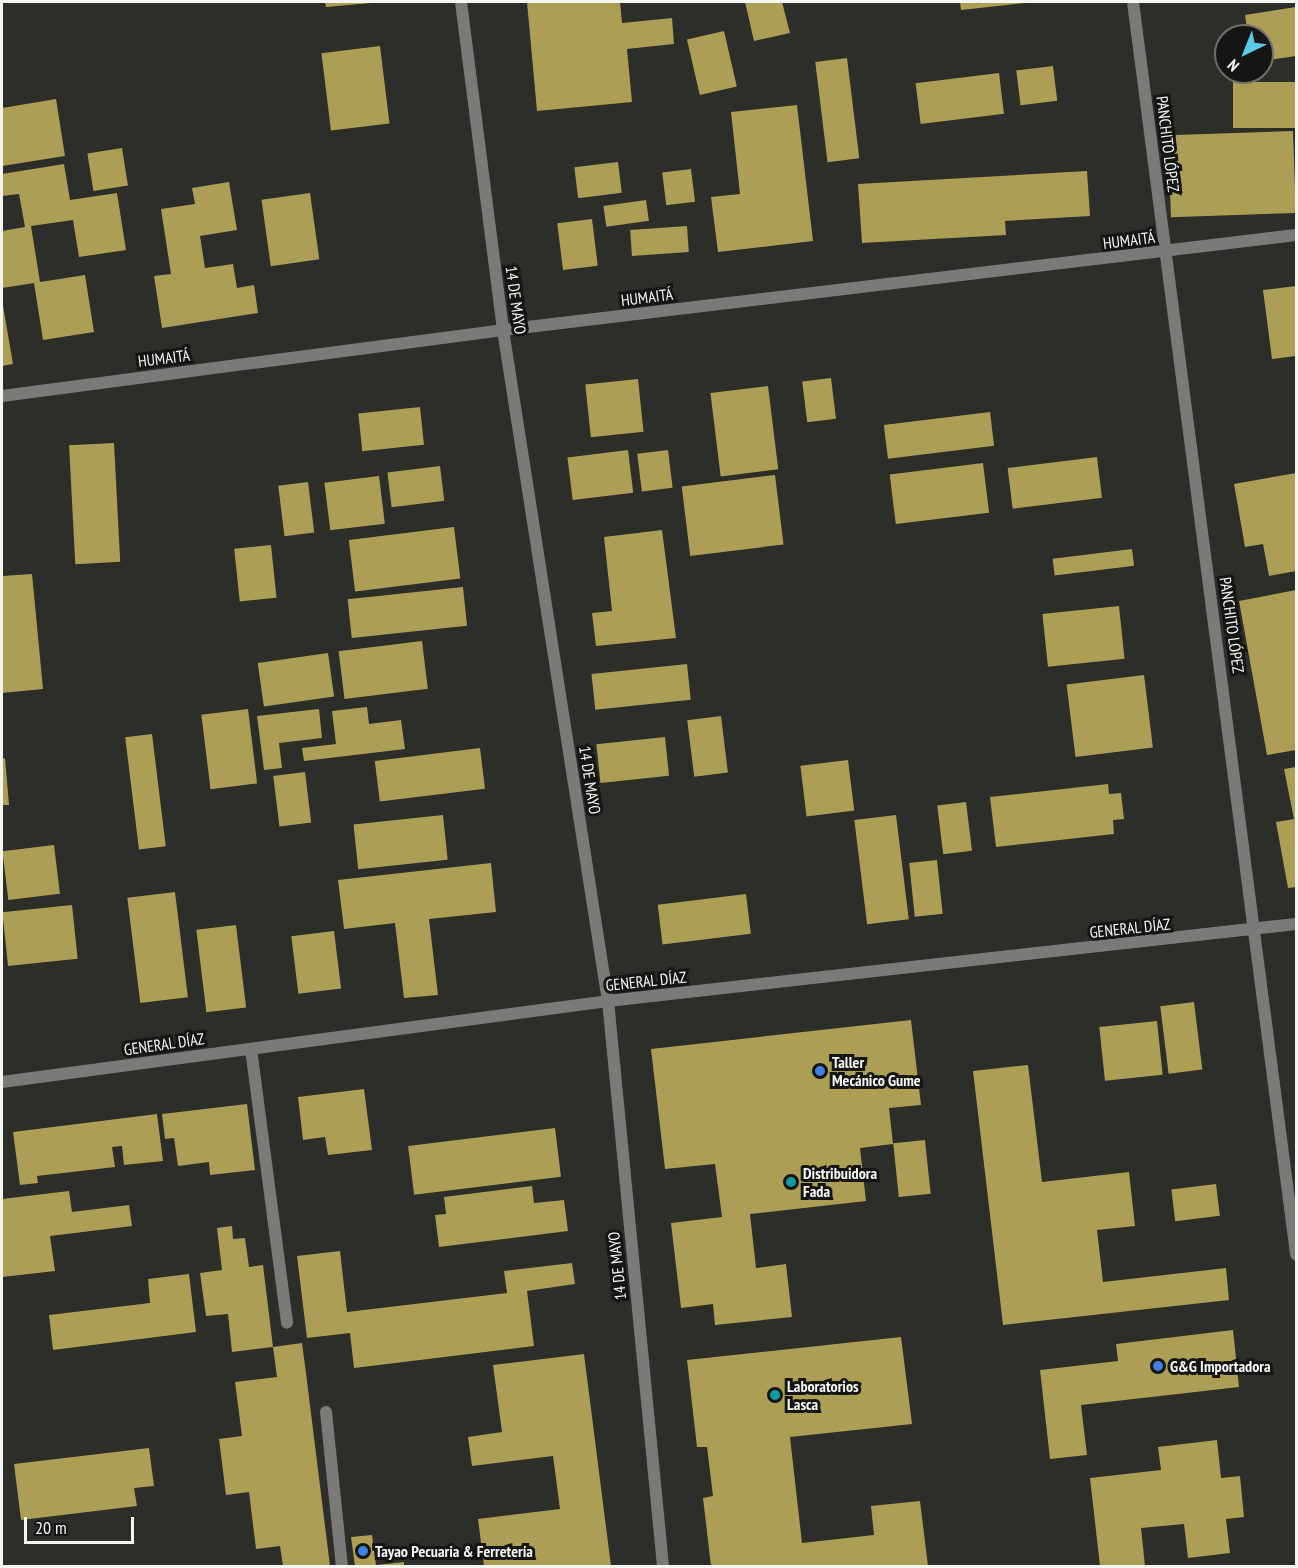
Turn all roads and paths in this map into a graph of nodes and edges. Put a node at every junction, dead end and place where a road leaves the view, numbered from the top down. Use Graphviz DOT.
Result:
graph roads {
  1 [pos="461,2"];
  2 [pos="1133,2"];
  3 [pos="1296,235"];
  4 [pos="1165,252"];
  5 [pos="503,330"];
  6 [pos="2,396"];
  7 [pos="1296,924"];
  8 [pos="1256,930"];
  9 [pos="608,1001"];
  10 [pos="251,1049"];
  11 [pos="2,1082"];
  12 [pos="1296,1254"];
  13 [pos="287,1323"];
  14 [pos="326,1412"];
  15 [pos="342,1566"];
  16 [pos="663,1566"];
  1 -- 5 [label="street, 14 DE MAYO"];
  2 -- 4 [label="street, PANCHITO LÓPEZ"];
  3 -- 4 [label="street, HUMAITÁ"];
  4 -- 5 [label="street, HUMAITÁ"];
  4 -- 8 [label="street, PANCHITO LÓPEZ"];
  5 -- 6 [label="street, HUMAITÁ"];
  5 -- 9 [label="street, 14 DE MAYO"];
  7 -- 8 [label="street, GENERAL DÍAZ"];
  8 -- 9 [label="street, GENERAL DÍAZ"];
  8 -- 12 [label="street, PANCHITO LÓPEZ"];
  9 -- 10 [label="street, GENERAL DÍAZ"];
  9 -- 16 [label="street, 14 DE MAYO"];
  10 -- 11 [label="street, GENERAL DÍAZ"];
  10 -- 13 [label="street"];
  14 -- 15 [label="street"];
}
